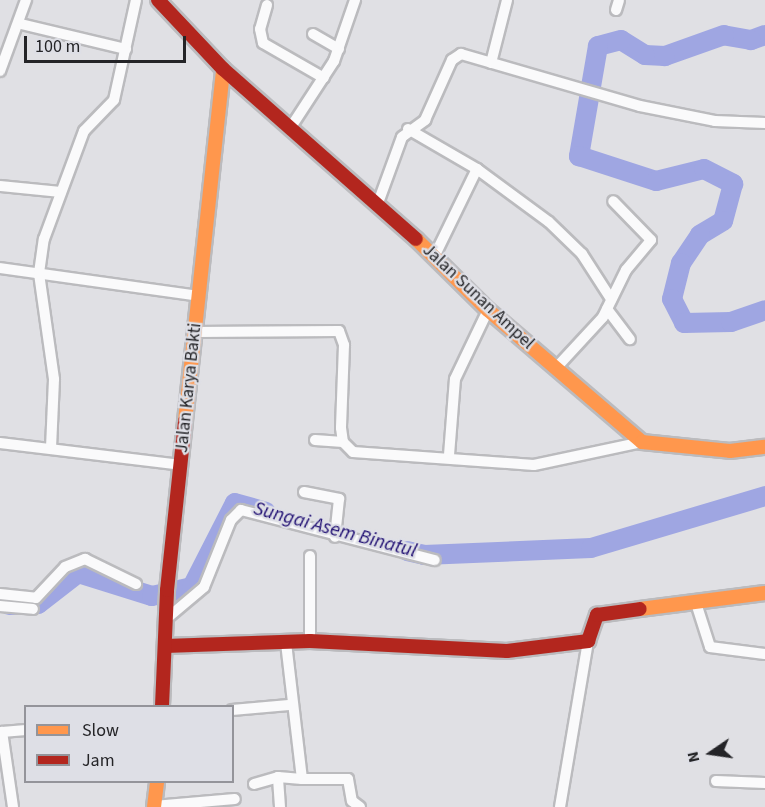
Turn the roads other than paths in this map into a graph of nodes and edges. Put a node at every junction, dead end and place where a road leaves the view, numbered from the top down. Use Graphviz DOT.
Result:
graph roads {
  1 [pos="26,0"];
  2 [pos="136,0"];
  3 [pos="158,0"];
  4 [pos="355,0"];
  5 [pos="507,0"];
  6 [pos="267,5"];
  7 [pos="21,24"];
  8 [pos="313,34"];
  9 [pos="126,49"];
  10 [pos="339,49"];
  11 [pos="491,63"];
  12 [pos="223,69"];
  13 [pos="0,70"];
  14 [pos="324,78"];
  15 [pos="765,123"];
  16 [pos="291,127"];
  17 [pos="408,129"];
  18 [pos="477,169"];
  19 [pos="0,186"];
  20 [pos="61,192"];
  21 [pos="613,201"];
  22 [pos="378,203"];
  23 [pos="434,257"];
  24 [pos="0,268"];
  25 [pos="39,273"];
  26 [pos="198,296"];
  27 [pos="609,304"];
  28 [pos="488,310"];
  29 [pos="195,332"];
  30 [pos="630,339"];
  31 [pos="556,368"];
  32 [pos="315,440"];
  33 [pos="343,442"];
  34 [pos="642,442"];
  35 [pos="0,443"];
  36 [pos="765,447"];
  37 [pos="51,448"];
  38 [pos="449,455"];
  39 [pos="181,465"];
  40 [pos="304,492"];
  41 [pos="336,535"];
  42 [pos="310,556"];
  43 [pos="435,560"];
  44 [pos="136,584"];
  45 [pos="765,593"];
  46 [pos="6,603"];
  47 [pos="696,603"];
  48 [pos="33,609"];
  49 [pos="166,613"];
  50 [pos="310,641"];
  51 [pos="588,641"];
  52 [pos="286,642"];
  53 [pos="165,646"];
  54 [pos="765,654"];
  55 [pos="162,705"];
  56 [pos="289,705"];
  57 [pos="234,710"];
  58 [pos="24,730"];
  59 [pos="1,731"];
  60 [pos="278,777"];
  61 [pos="302,779"];
  62 [pos="716,781"];
  63 [pos="156,783"];
  64 [pos="765,783"];
  65 [pos="254,784"];
  66 [pos="235,799"];
  67 [pos="13,807"];
  68 [pos="154,807"];
  69 [pos="280,807"];
  70 [pos="360,807"];
  71 [pos="560,807"];
  1 -- 7 [label="street"];
  2 -- 9 [label="street"];
  3 -- 12 [label="street, Jalan Sunan Ampel"];
  4 -- 10 [label="street"];
  5 -- 11 [label="street"];
  6 -- 14 [label="street"];
  7 -- 9 [label="street"];
  7 -- 13 [label="street"];
  8 -- 10 [label="street"];
  9 -- 20 [label="street"];
  10 -- 14 [label="street"];
  11 -- 15 [label="street"];
  11 -- 17 [label="street"];
  12 -- 16 [label="street, Jalan Sunan Ampel"];
  12 -- 26 [label="street, Jalan Karya Bakti"];
  14 -- 16 [label="street"];
  16 -- 22 [label="street, Jalan Sunan Ampel"];
  17 -- 18 [label="street"];
  17 -- 22 [label="street"];
  18 -- 23 [label="street"];
  18 -- 27 [label="street"];
  19 -- 20 [label="street"];
  20 -- 25 [label="street"];
  21 -- 27 [label="street"];
  22 -- 23 [label="street, Jalan Sunan Ampel"];
  23 -- 28 [label="street, Jalan Sunan Ampel"];
  24 -- 25 [label="street"];
  25 -- 26 [label="street"];
  25 -- 37 [label="street"];
  26 -- 29 [label="street, Jalan Karya Bakti"];
  27 -- 30 [label="street"];
  27 -- 31 [label="street"];
  28 -- 31 [label="street, Jalan Sunan Ampel"];
  28 -- 38 [label="street"];
  29 -- 33 [label="street"];
  29 -- 39 [label="street, Jalan Karya Bakti"];
  31 -- 34 [label="street, Jalan Sunan Ampel"];
  32 -- 33 [label="street"];
  33 -- 38 [label="street"];
  34 -- 36 [label="street"];
  34 -- 38 [label="street"];
  35 -- 37 [label="street"];
  37 -- 39 [label="street"];
  39 -- 49 [label="street, Jalan Karya Bakti"];
  40 -- 41 [label="street"];
  41 -- 43 [label="street"];
  41 -- 49 [label="street"];
  42 -- 50 [label="street"];
  44 -- 46 [label="street"];
  45 -- 47 [label="street"];
  46 -- 48 [label="street"];
  47 -- 51 [label="street"];
  47 -- 54 [label="street"];
  49 -- 53 [label="street, Jalan Karya Bakti"];
  50 -- 51 [label="street"];
  50 -- 52 [label="street"];
  51 -- 71 [label="street"];
  52 -- 53 [label="street"];
  52 -- 56 [label="street"];
  53 -- 55 [label="street, Jalan Karya Bakti"];
  56 -- 57 [label="street"];
  56 -- 61 [label="street"];
  58 -- 59 [label="street"];
  59 -- 67 [label="street"];
  60 -- 61 [label="street"];
  60 -- 65 [label="street"];
  60 -- 69 [label="street"];
  61 -- 70 [label="street"];
  62 -- 64 [label="street"];
  63 -- 68 [label="street"];
  66 -- 68 [label="street"];
}
